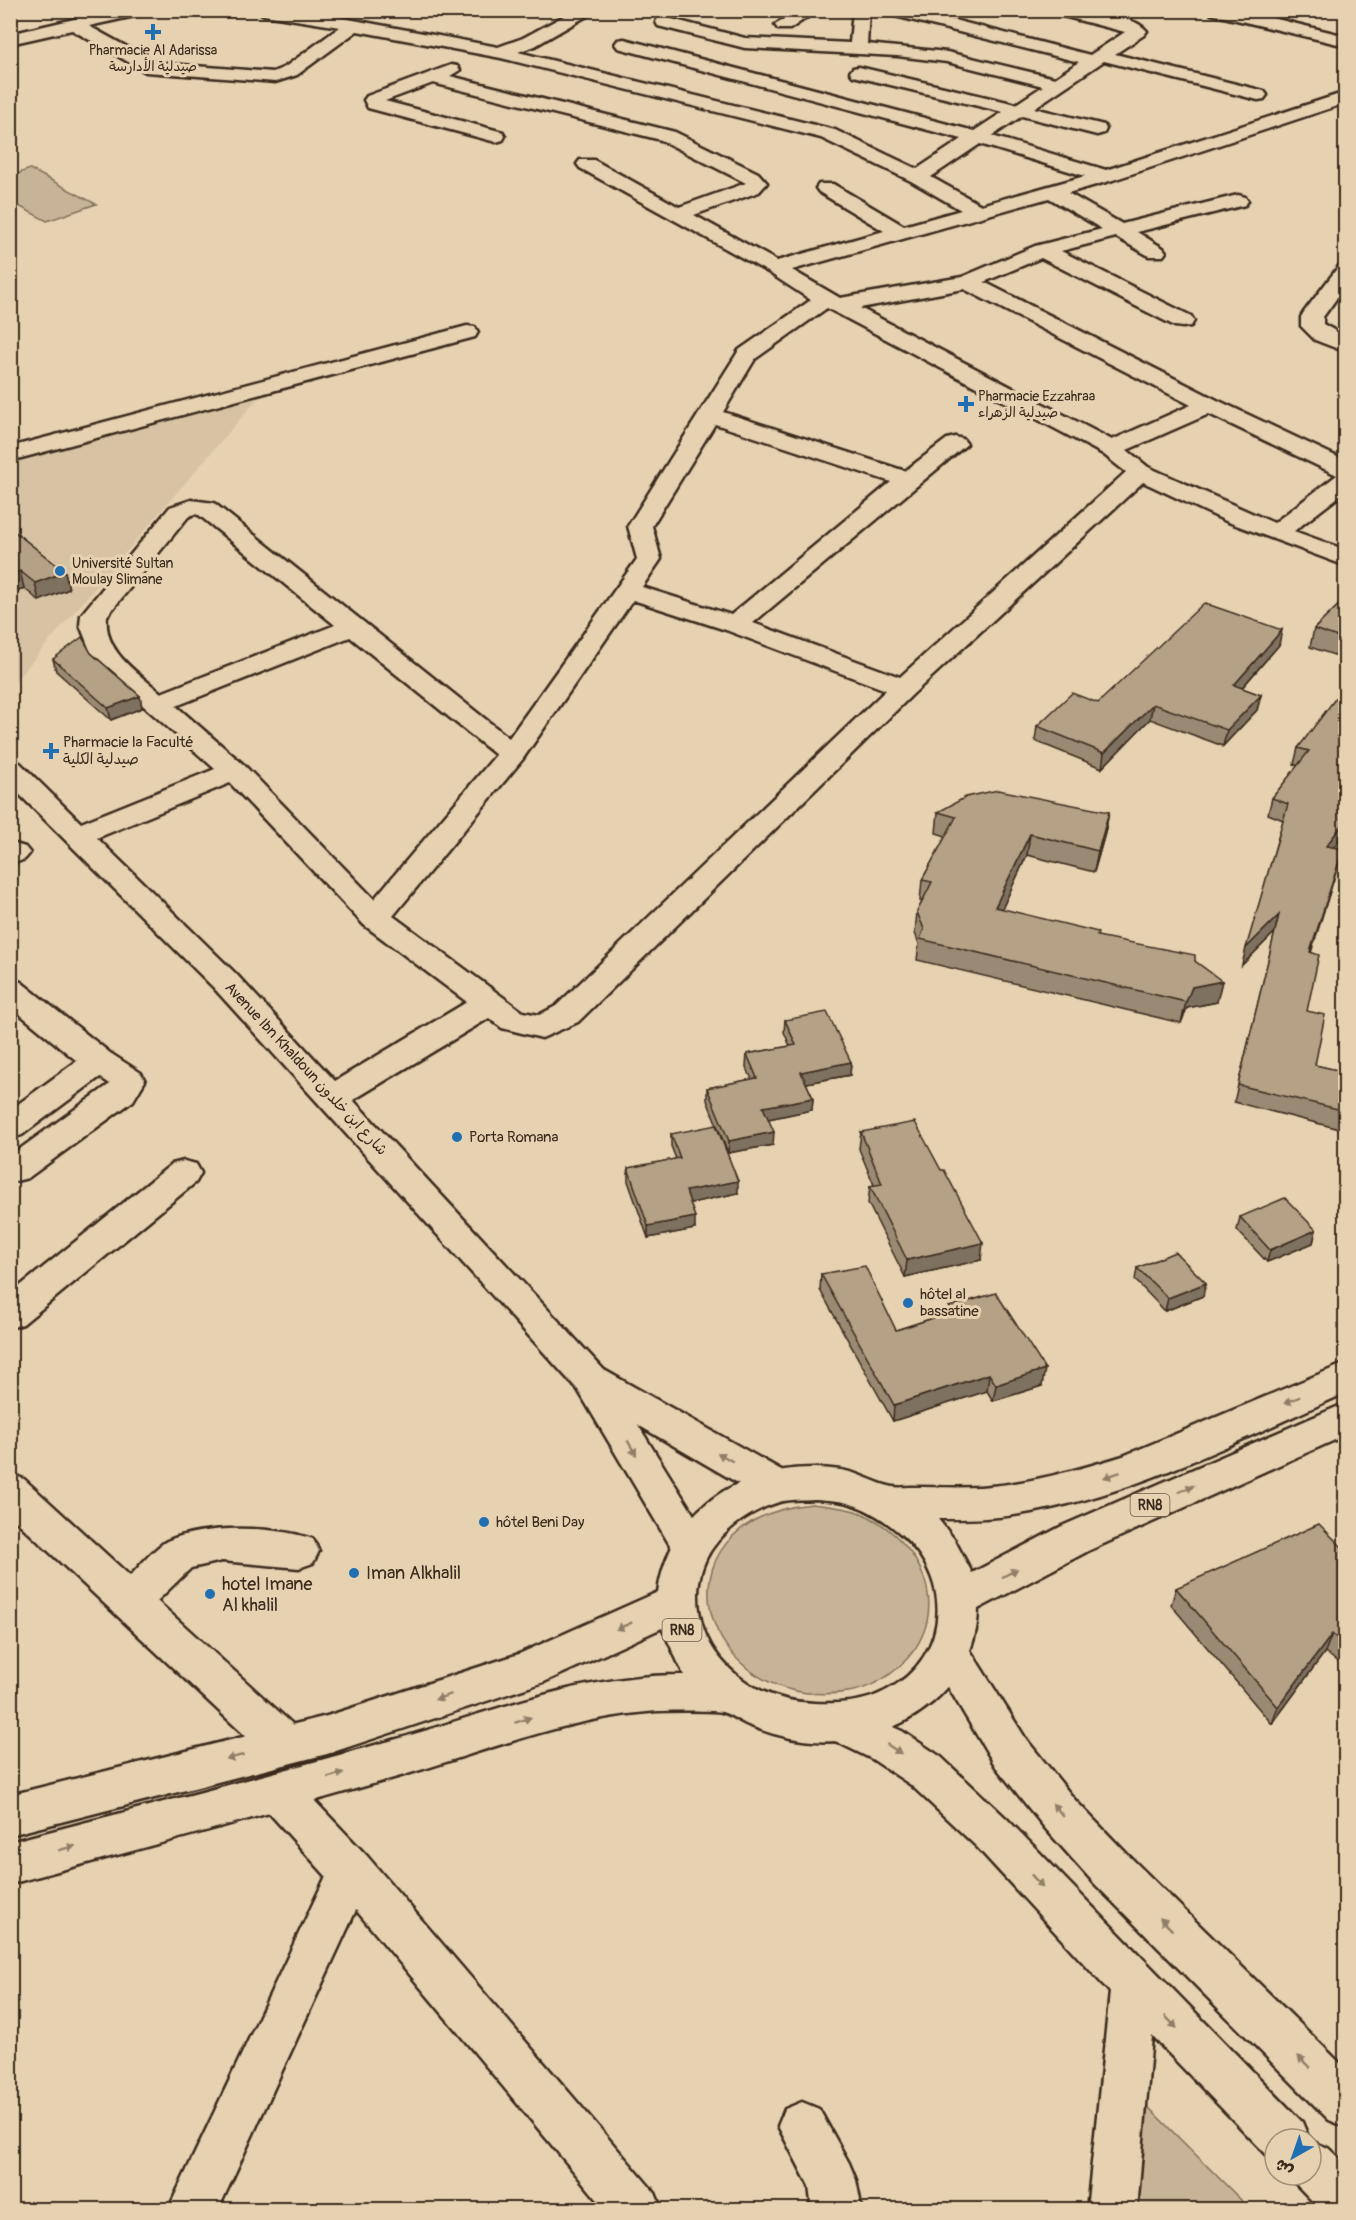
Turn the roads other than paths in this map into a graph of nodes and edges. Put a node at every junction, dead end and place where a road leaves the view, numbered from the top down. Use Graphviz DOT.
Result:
graph roads {
  1 [pos="138,10"];
  2 [pos="264,10"];
  3 [pos="589,10"];
  4 [pos="687,10"];
  5 [pos="810,10"];
  6 [pos="861,10"];
  7 [pos="893,10"];
  8 [pos="1061,10"];
  9 [pos="1217,10"];
  10 [pos="342,18"];
  11 [pos="1291,19"];
  12 [pos="75,25"];
  13 [pos="784,25"];
  14 [pos="654,28"];
  15 [pos="10,39"];
  16 [pos="1346,41"];
  17 [pos="624,44"];
  18 [pos="858,50"];
  19 [pos="500,53"];
  20 [pos="1098,58"];
  21 [pos="576,71"];
  22 [pos="859,72"];
  23 [pos="431,77"];
  24 [pos="1058,84"];
  25 [pos="1258,95"];
  26 [pos="1342,100"];
  27 [pos="717,108"];
  28 [pos="1018,110"];
  29 [pos="1097,129"];
  30 [pos="496,136"];
  31 [pos="668,136"];
  32 [pos="978,138"];
  33 [pos="587,164"];
  34 [pos="1106,176"];
  35 [pos="918,177"];
  36 [pos="826,188"];
  37 [pos="1051,191"];
  38 [pos="1238,201"];
  39 [pos="979,212"];
  40 [pos="678,214"];
  41 [pos="1118,230"];
  42 [pos="901,233"];
  43 [pos="1042,250"];
  44 [pos="1155,252"];
  45 [pos="776,268"];
  46 [pos="1346,270"];
  47 [pos="968,282"];
  48 [pos="832,302"];
  49 [pos="1183,321"];
  50 [pos="467,332"];
  51 [pos="1346,346"];
  52 [pos="1209,405"];
  53 [pos="709,415"];
  54 [pos="955,444"];
  55 [pos="1111,450"];
  56 [pos="10,454"];
  57 [pos="1346,470"];
  58 [pos="1140,472"];
  59 [pos="1346,479"];
  60 [pos="908,480"];
  61 [pos="1276,533"];
  62 [pos="1346,559"];
  63 [pos="627,590"];
  64 [pos="735,625"];
  65 [pos="354,627"];
  66 [pos="904,688"];
  67 [pos="158,704"];
  68 [pos="512,754"];
  69 [pos="10,769"];
  70 [pos="234,771"];
  71 [pos="78,834"];
  72 [pos="375,918"];
  73 [pos="13,994"];
  74 [pos="491,1002"];
  75 [pos="99,1061"];
  76 [pos="333,1097"];
  77 [pos="10,1127"];
  78 [pos="16,1169"];
  79 [pos="184,1173"];
  80 [pos="10,1314"];
  81 [pos="1346,1377"];
  82 [pos="591,1380"];
  83 [pos="1346,1418"];
  84 [pos="776,1486"];
  85 [pos="10,1490"];
  86 [pos="892,1503"];
  87 [pos="691,1545"];
  88 [pos="298,1551"];
  89 [pos="958,1600"];
  90 [pos="130,1601"];
  91 [pos="677,1602"];
  92 [pos="949,1652"];
  93 [pos="729,1694"];
  94 [pos="842,1724"];
  95 [pos="284,1744"];
  96 [pos="278,1792"];
  97 [pos="10,1815"];
  98 [pos="10,1863"];
  99 [pos="351,1871"];
  100 [pos="1134,1984"];
  101 [pos="1346,2103"];
  102 [pos="802,2127"];
  103 [pos="1273,2127"];
  104 [pos="1323,2177"];
  105 [pos="1346,2200"];
  106 [pos="192,2210"];
  107 [pos="638,2210"];
  108 [pos="837,2210"];
  109 [pos="1112,2210"];
  1 -- 12 [label="street"];
  2 -- 10 [label="street"];
  3 -- 19 [label="street"];
  4 -- 14 [label="street"];
  5 -- 13 [label="street"];
  6 -- 18 [label="street"];
  7 -- 20 [label="street"];
  8 -- 20 [label="street"];
  9 -- 11 [label="street"];
  10 -- 12 [label="street"];
  10 -- 19 [label="street"];
  11 -- 16 [label="street"];
  12 -- 15 [label="street"];
  14 -- 17 [label="street"];
  14 -- 18 [label="street"];
  17 -- 21 [label="street"];
  17 -- 32 [label="street"];
  18 -- 24 [label="street"];
  19 -- 21 [label="street"];
  19 -- 23 [label="street"];
  20 -- 24 [label="street"];
  20 -- 25 [label="street"];
  21 -- 27 [label="street"];
  22 -- 28 [label="street"];
  23 -- 30 [label="street"];
  23 -- 31 [label="street"];
  24 -- 28 [label="street"];
  26 -- 34 [label="street"];
  27 -- 31 [label="street"];
  27 -- 35 [label="street"];
  28 -- 29 [label="street"];
  28 -- 32 [label="street"];
  31 -- 40 [label="street"];
  32 -- 34 [label="street"];
  32 -- 35 [label="street"];
  33 -- 40 [label="street"];
  34 -- 37 [label="street"];
  35 -- 39 [label="street"];
  36 -- 42 [label="street"];
  37 -- 39 [label="street"];
  37 -- 41 [label="street"];
  38 -- 41 [label="street"];
  39 -- 42 [label="street"];
  40 -- 45 [label="street"];
  41 -- 43 [label="street"];
  41 -- 44 [label="street"];
  42 -- 45 [label="street"];
  43 -- 47 [label="street"];
  43 -- 49 [label="street"];
  45 -- 48 [label="street"];
  46 -- 51 [label="street"];
  47 -- 48 [label="street"];
  47 -- 52 [label="street"];
  48 -- 53 [label="street"];
  48 -- 55 [label="street"];
  50 -- 56 [label="street"];
  52 -- 55 [label="street"];
  52 -- 57 [label="street"];
  53 -- 60 [label="street"];
  53 -- 63 [label="street"];
  54 -- 60 [label="street"];
  55 -- 58 [label="street"];
  58 -- 61 [label="street"];
  58 -- 66 [label="street"];
  59 -- 61 [label="street"];
  60 -- 64 [label="street"];
  61 -- 62 [label="street"];
  63 -- 64 [label="street"];
  63 -- 68 [label="street"];
  64 -- 66 [label="street"];
  65 -- 67 [label="street"];
  65 -- 67 [label="street"];
  65 -- 68 [label="street"];
  66 -- 74 [label="street"];
  67 -- 70 [label="street"];
  68 -- 72 [label="street"];
  69 -- 71 [label="street, Avenue Ibn Khaldoun شارع ابن خلدون"];
  70 -- 71 [label="street"];
  70 -- 72 [label="street"];
  71 -- 76 [label="street, Avenue Ibn Khaldoun شارع ابن خلدون"];
  72 -- 74 [label="street"];
  73 -- 75 [label="street"];
  74 -- 76 [label="street"];
  75 -- 77 [label="street"];
  75 -- 78 [label="street"];
  76 -- 82 [label="street, Avenue Ibn Khaldoun شارع ابن خلدون"];
  79 -- 80 [label="street"];
  81 -- 86 [label="street, RN8, one-way"];
  84 -- 82 [label="street, one-way"];
  82 -- 87 [label="street, one-way"];
  89 -- 83 [label="street, RN8, one-way"];
  84 -- 86 [label="street, RN8"];
  84 -- 87 [label="street, RN8"];
  85 -- 90 [label="street"];
  86 -- 89 [label="street, RN8"];
  87 -- 91 [label="street, RN8"];
  88 -- 90 [label="street"];
  89 -- 92 [label="street, RN8"];
  90 -- 95 [label="street"];
  91 -- 93 [label="street, RN8"];
  91 -- 95 [label="street, RN8, one-way"];
  92 -- 94 [label="street, RN8"];
  101 -- 92 [label="street, one-way"];
  93 -- 94 [label="street, RN8"];
  96 -- 93 [label="street, RN8, one-way"];
  94 -- 100 [label="street, one-way"];
  95 -- 97 [label="street, RN8, one-way"];
  98 -- 96 [label="street, RN8, one-way"];
  96 -- 99 [label="street"];
  99 -- 106 [label="street"];
  99 -- 107 [label="street"];
  100 -- 103 [label="street, one-way"];
  100 -- 109 [label="street"];
  102 -- 108 [label="street"];
  104 -- 105 [label="street"];
}
